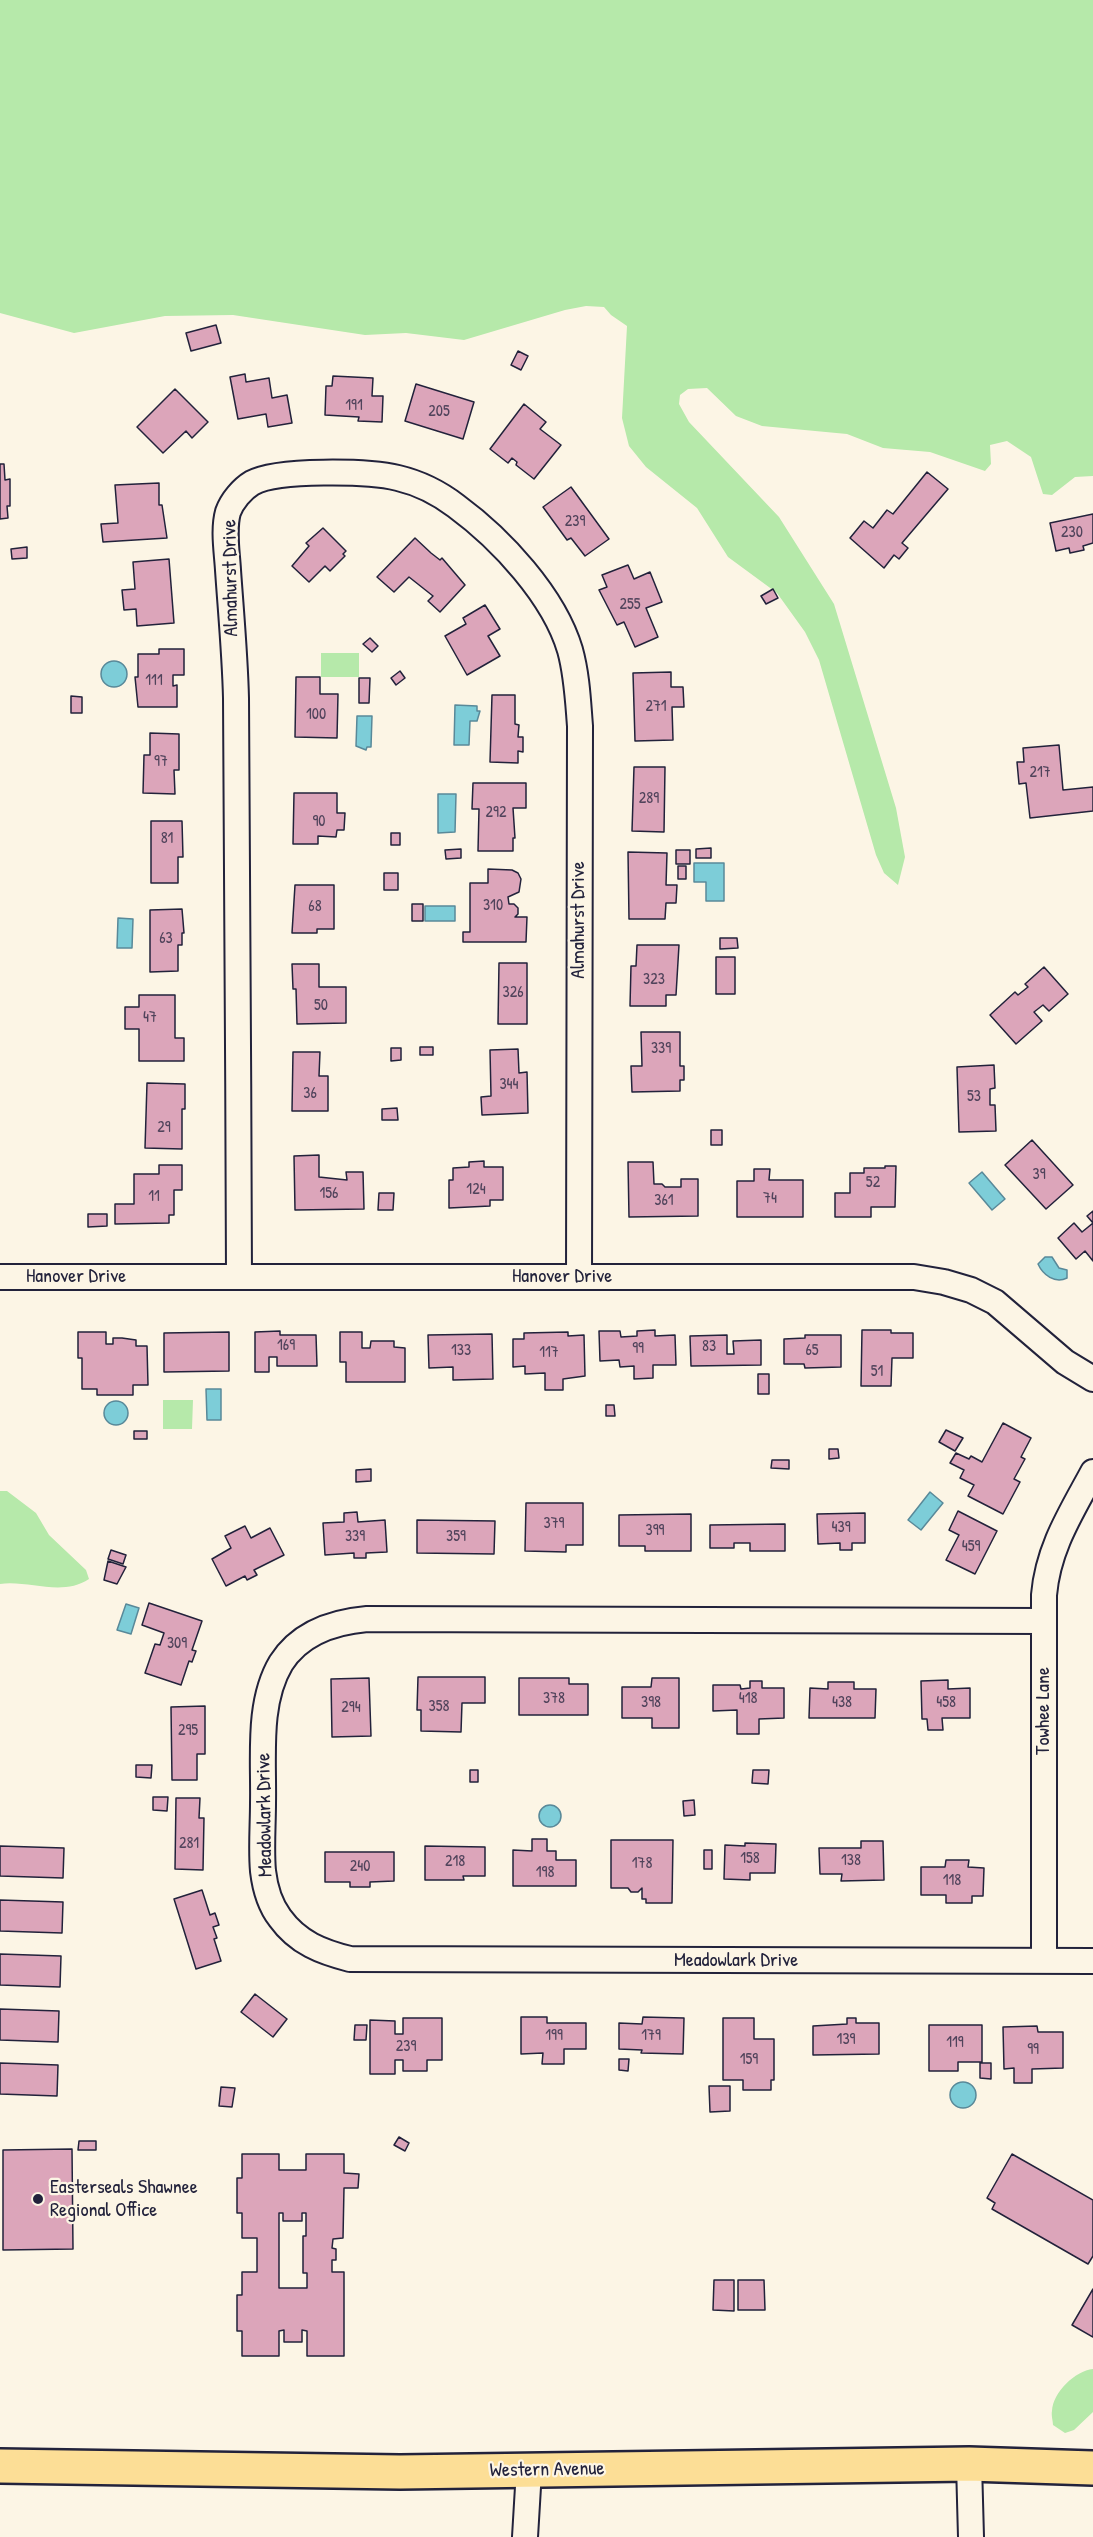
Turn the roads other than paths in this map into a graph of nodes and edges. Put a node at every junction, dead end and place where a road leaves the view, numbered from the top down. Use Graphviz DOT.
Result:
graph roads {
  1 [pos="0,1277"];
  2 [pos="239,1277"];
  3 [pos="579,1277"];
  4 [pos="1093,1379"];
  5 [pos="1093,1472"];
  6 [pos="1044,1621"];
  7 [pos="1093,1960"];
  8 [pos="1044,1961"];
  9 [pos="969,2464"];
  10 [pos="0,2466"];
  11 [pos="1093,2468"];
  12 [pos="529,2470"];
  13 [pos="525,2537"];
  14 [pos="971,2537"];
  1 -- 2 [label="street, Hanover Drive"];
  2 -- 3 [label="street, Hanover Drive"];
  2 -- 3 [label="street, Almahurst Drive"];
  3 -- 4 [label="street, Hanover Drive"];
  5 -- 6 [label="street, Towhee Lane"];
  6 -- 8 [label="street, Towhee Lane"];
  6 -- 8 [label="street, Meadowlark Drive"];
  7 -- 8 [label="street, Meadowlark Drive"];
  9 -- 11 [label="main road, Western Avenue"];
  9 -- 12 [label="main road, Western Avenue"];
  9 -- 14 [label="street"];
  10 -- 12 [label="main road, Western Avenue"];
  12 -- 13 [label="street"];
}
